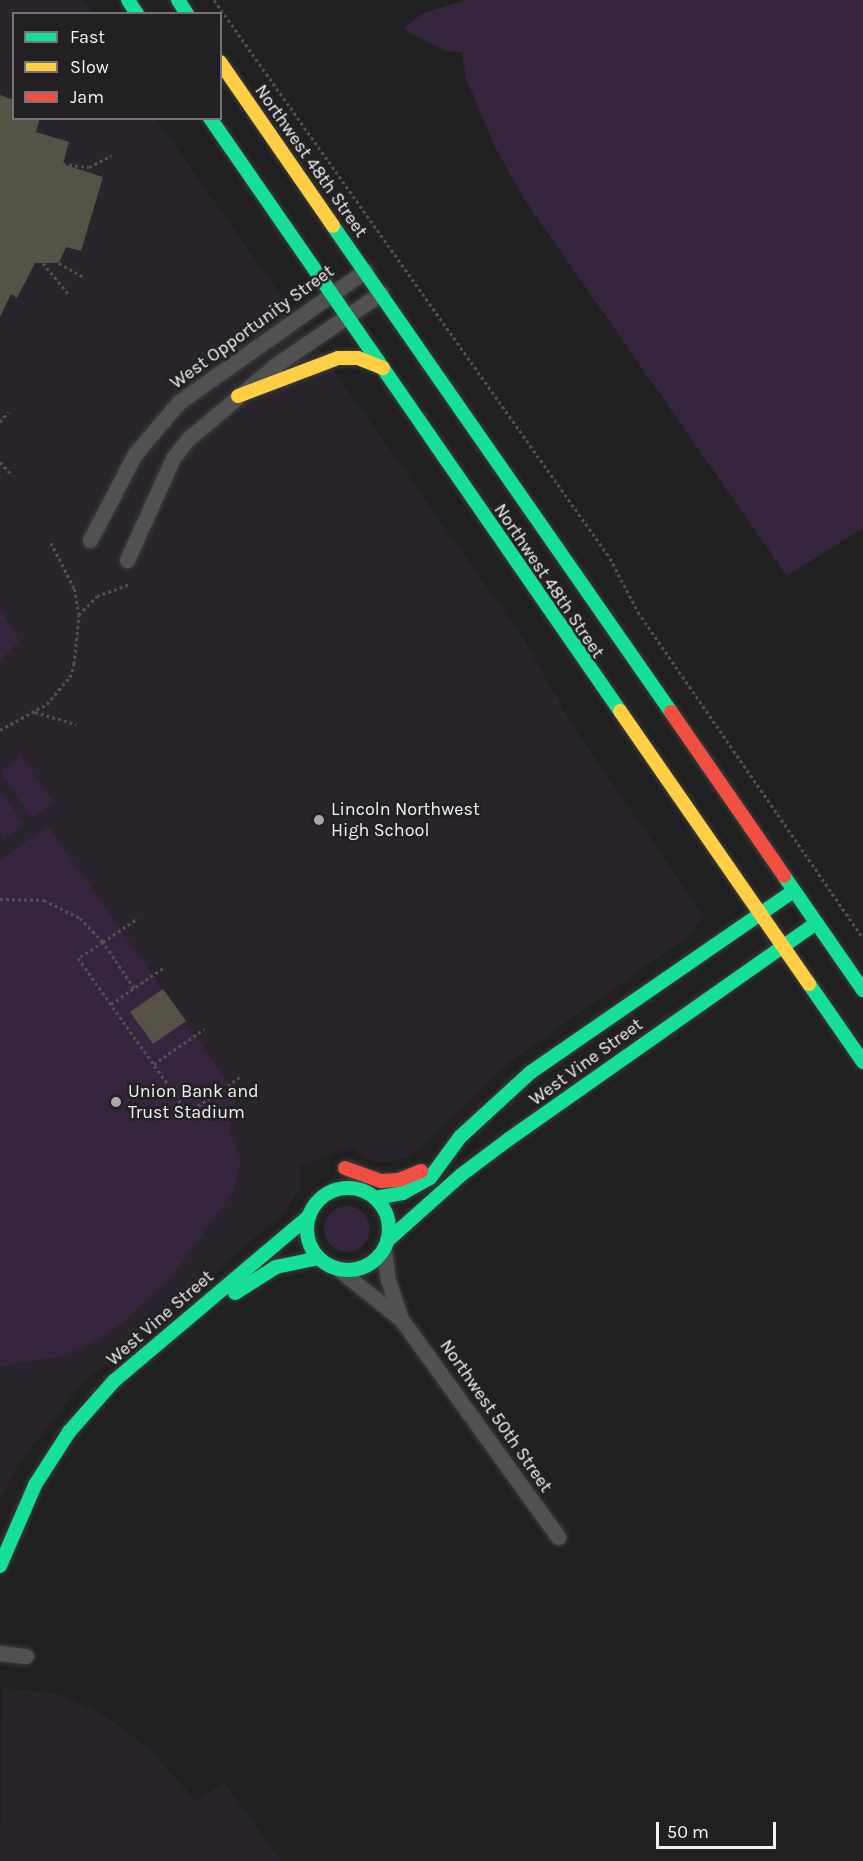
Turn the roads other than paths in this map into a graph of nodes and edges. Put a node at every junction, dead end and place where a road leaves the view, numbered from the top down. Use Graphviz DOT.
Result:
graph roads {
  1 [pos="222,65"];
  2 [pos="211,120"];
  3 [pos="365,271"];
  4 [pos="332,293"];
  5 [pos="381,293"];
  6 [pos="346,315"];
  7 [pos="382,368"];
  8 [pos="238,396"];
  9 [pos="90,540"];
  10 [pos="127,560"];
  11 [pos="793,891"];
  12 [pos="760,914"];
  13 [pos="816,923"];
  14 [pos="782,946"];
  15 [pos="863,990"];
  16 [pos="863,1062"];
  17 [pos="447,1154"];
  18 [pos="345,1168"];
  19 [pos="375,1197"];
  20 [pos="309,1216"];
  21 [pos="385,1245"];
  22 [pos="319,1258"];
  23 [pos="337,1268"];
  24 [pos="401,1319"];
  25 [pos="69,1432"];
  26 [pos="558,1537"];
  27 [pos="0,1566"];
  28 [pos="0,1653"];
  29 [pos="26,1656"];
  1 -- 3 [label="main road, Northwest 48th Street"];
  2 -- 4 [label="main road, Northwest 48th Street"];
  3 -- 4 [label="street, West Opportunity Street"];
  3 -- 5 [label="main road, Northwest 48th Street"];
  4 -- 6 [label="main road, Northwest 48th Street"];
  4 -- 9 [label="street, West Opportunity Street"];
  5 -- 6 [label="street"];
  5 -- 11 [label="main road, Northwest 48th Street"];
  6 -- 7 [label="main road, Northwest 48th Street"];
  6 -- 8 [label="street"];
  7 -- 8 [label="main road"];
  7 -- 12 [label="main road, Northwest 48th Street"];
  8 -- 10 [label="street"];
  11 -- 12 [label="main road, West Vine Street"];
  11 -- 13 [label="main road, Northwest 48th Street"];
  12 -- 14 [label="main road, Northwest 48th Street"];
  12 -- 17 [label="main road, West Vine Street"];
  13 -- 14 [label="main road, West Vine Street"];
  13 -- 15 [label="main road, Northwest 48th Street"];
  14 -- 16 [label="main road, Northwest 48th Street"];
  14 -- 21 [label="main road, West Vine Street"];
  17 -- 18 [label="main road"];
  17 -- 19 [label="main road, West Vine Street"];
  19 -- 20 [label="main road"];
  19 -- 21 [label="main road"];
  20 -- 22 [label="main road"];
  20 -- 25 [label="main road, West Vine Street"];
  21 -- 23 [label="main road"];
  21 -- 24 [label="street, Northwest 50th Street"];
  22 -- 23 [label="main road"];
  22 -- 25 [label="main road, West Vine Street"];
  23 -- 24 [label="street, Northwest 50th Street"];
  24 -- 26 [label="street, Northwest 50th Street"];
  25 -- 27 [label="main road, West Vine Street"];
  28 -- 29 [label="street"];
}
